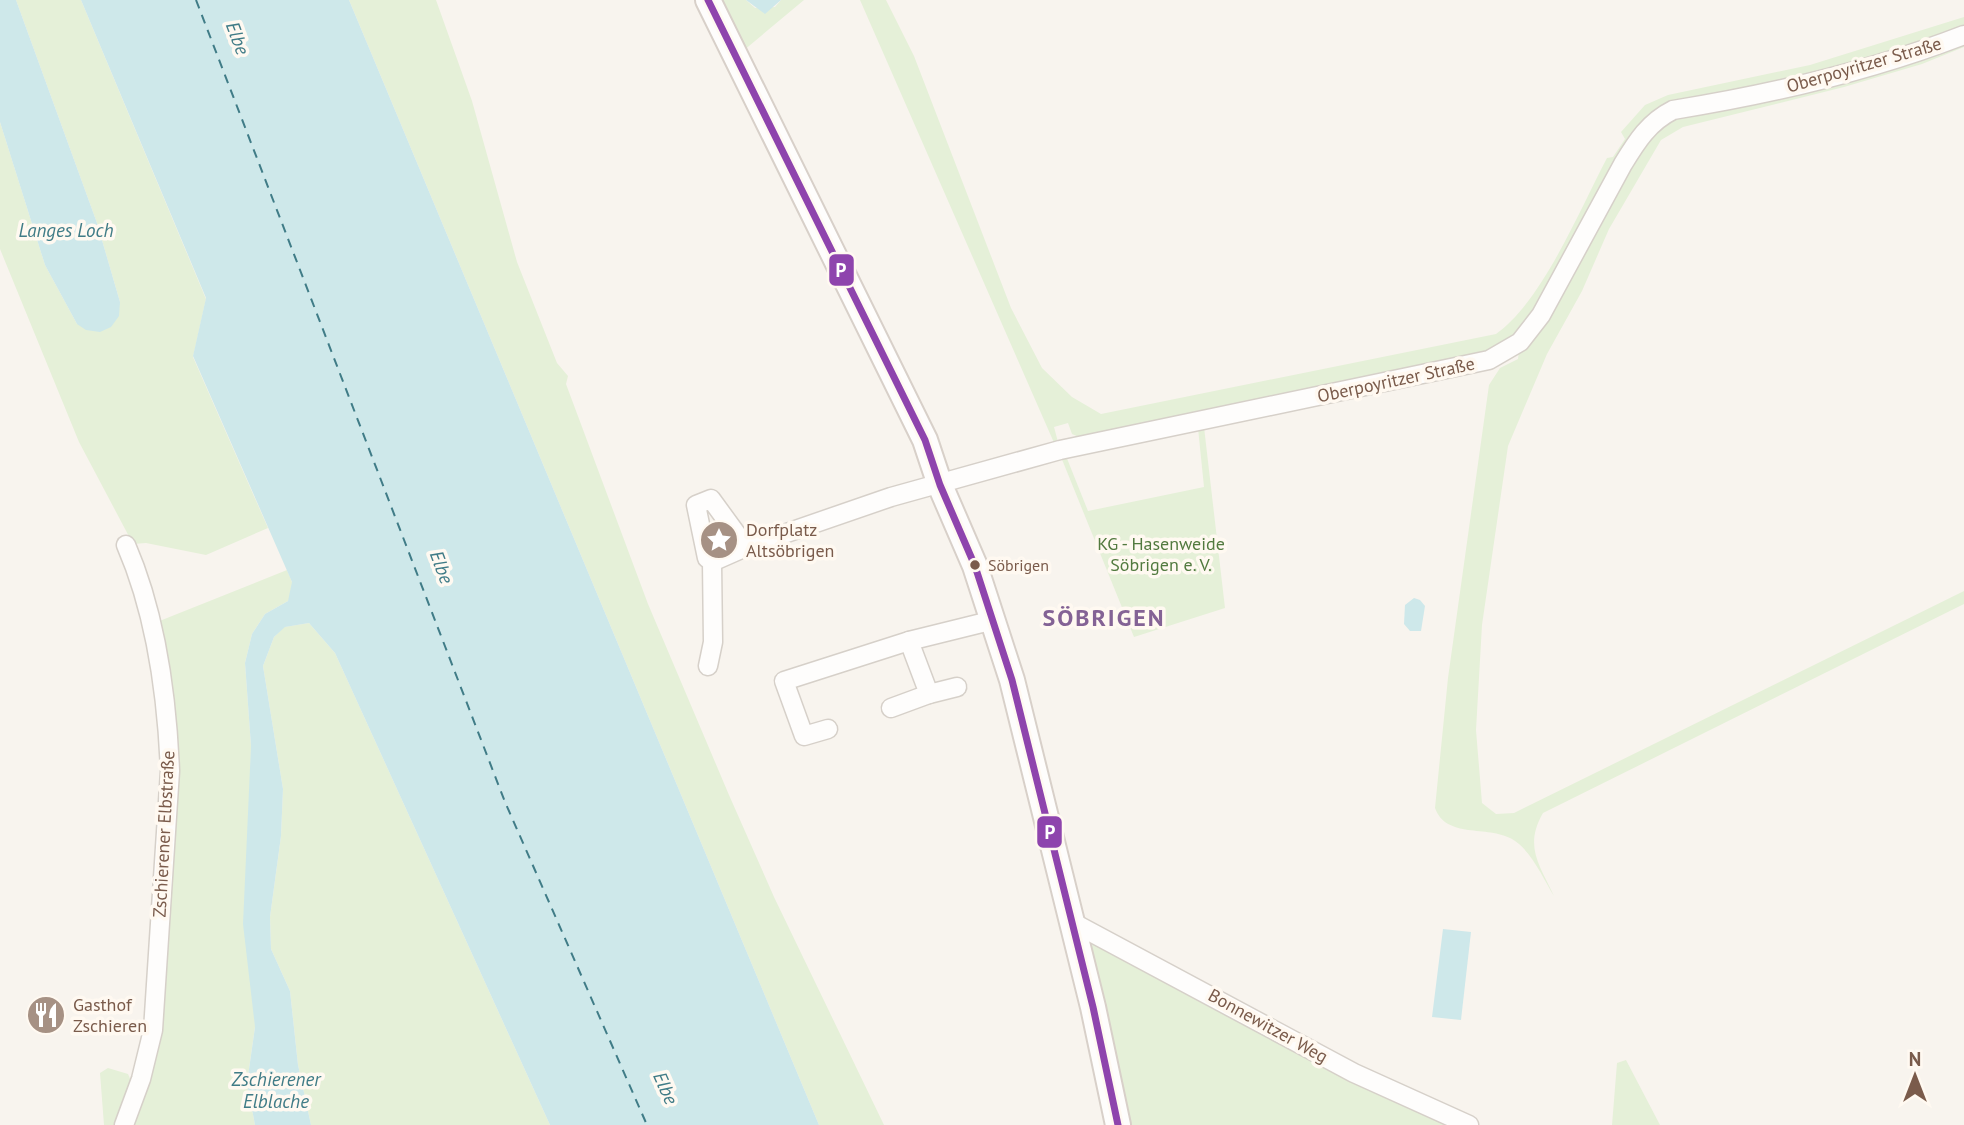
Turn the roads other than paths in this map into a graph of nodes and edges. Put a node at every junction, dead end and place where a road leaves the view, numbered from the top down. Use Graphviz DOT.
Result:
graph roads {
  1 [pos="708,0"];
  2 [pos="1964,35"];
  3 [pos="940,485"];
  4 [pos="126,545"];
  5 [pos="746,547"];
  6 [pos="712,562"];
  7 [pos="994,620"];
  8 [pos="909,641"];
  9 [pos="708,666"];
  10 [pos="957,687"];
  11 [pos="929,694"];
  12 [pos="891,708"];
  13 [pos="828,729"];
  14 [pos="1070,921"];
  15 [pos="124,1125"];
  16 [pos="1118,1125"];
  17 [pos="1469,1125"];
  1 -- 3 [label="street"];
  2 -- 3 [label="street, Oberpoyritzer Straße"];
  3 -- 5 [label="street, Oberpoyritzer Straße"];
  3 -- 7 [label="street"];
  4 -- 15 [label="street, Zschierener Elbstraße"];
  5 -- 6 [label="street, Oberpoyritzer Straße"];
  5 -- 6 [label="street"];
  6 -- 9 [label="street"];
  7 -- 8 [label="street"];
  7 -- 14 [label="street"];
  8 -- 11 [label="street"];
  8 -- 13 [label="street"];
  10 -- 11 [label="street"];
  11 -- 12 [label="street"];
  14 -- 16 [label="street"];
  14 -- 17 [label="street, Bonnewitzer Weg"];
}
